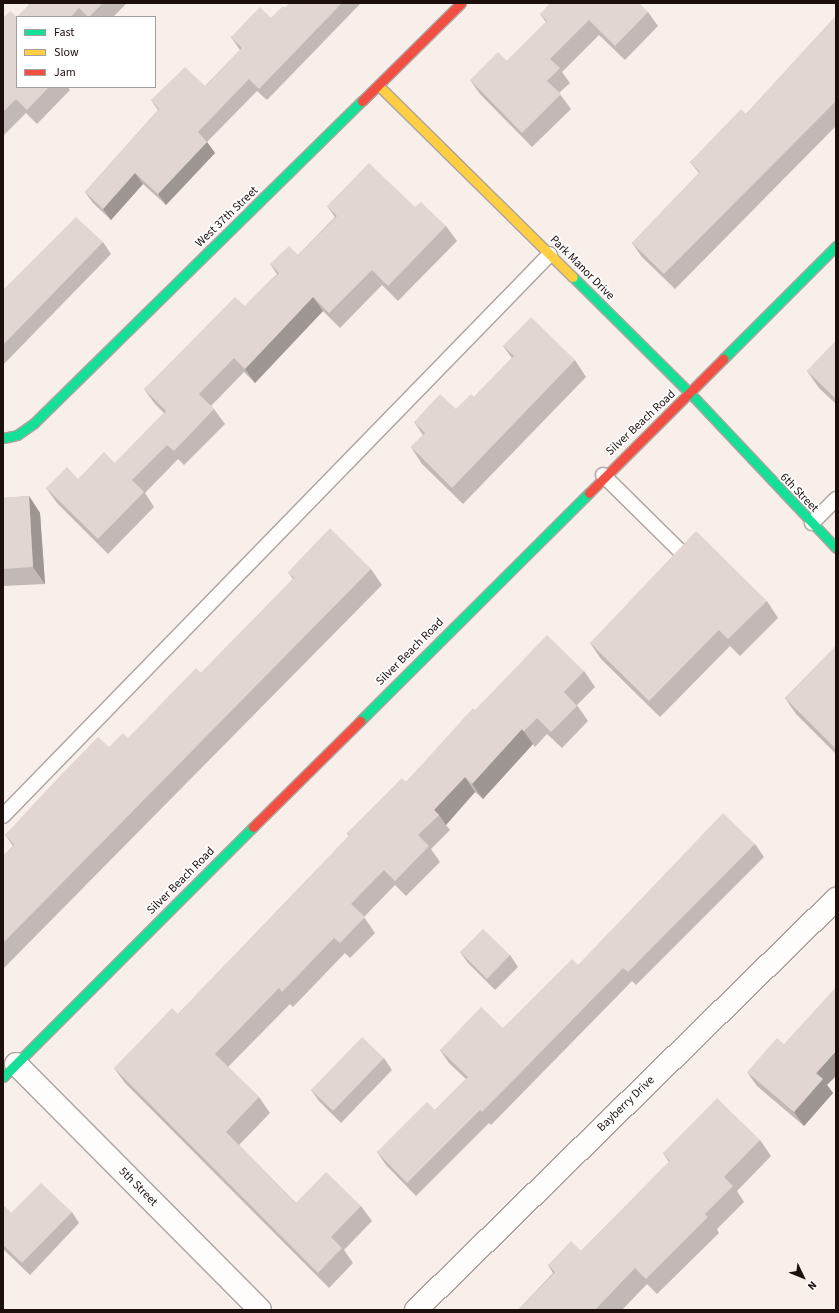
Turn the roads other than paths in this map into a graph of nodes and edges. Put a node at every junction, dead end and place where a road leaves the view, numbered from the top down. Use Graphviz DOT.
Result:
graph roads {
  1 [pos="461,3"];
  2 [pos="380,86"];
  3 [pos="836,246"];
  4 [pos="550,254"];
  5 [pos="690,393"];
  6 [pos="3,438"];
  7 [pos="762,473"];
  8 [pos="603,475"];
  9 [pos="836,499"];
  10 [pos="812,523"];
  11 [pos="836,548"];
  12 [pos="680,551"];
  13 [pos="3,816"];
  14 [pos="836,899"];
  15 [pos="10,1070"];
  16 [pos="260,1310"];
  17 [pos="416,1310"];
  1 -- 2 [label="street, West 37th Street"];
  2 -- 4 [label="street, Park Manor Drive"];
  2 -- 6 [label="street, West 37th Street"];
  3 -- 5 [label="street, Silver Beach Road"];
  4 -- 5 [label="street, Park Manor Drive"];
  4 -- 13 [label="lane"];
  5 -- 7 [label="street, Park Manor Drive"];
  5 -- 8 [label="street, Silver Beach Road"];
  7 -- 10 [label="street, 6th Street"];
  8 -- 12 [label="lane"];
  8 -- 15 [label="street, Silver Beach Road"];
  9 -- 10 [label="lane"];
  10 -- 11 [label="street, 6th Street"];
  14 -- 17 [label="street, Bayberry Drive"];
  15 -- 16 [label="street, 5th Street"];
}
